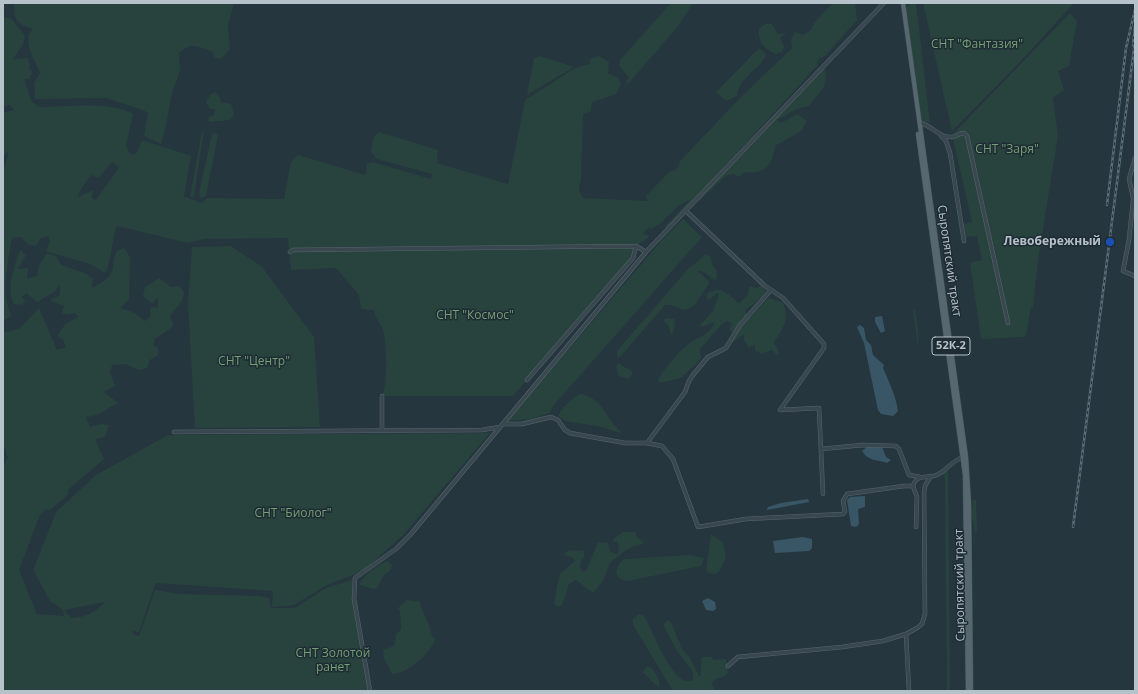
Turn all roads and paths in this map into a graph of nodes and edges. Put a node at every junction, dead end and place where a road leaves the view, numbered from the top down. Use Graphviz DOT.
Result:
graph roads {
  1 [pos="884,3"];
  2 [pos="902,3"];
  3 [pos="920,123"];
  4 [pos="941,135"];
  5 [pos="1135,158"];
  6 [pos="1134,202"];
  7 [pos="686,211"];
  8 [pos="964,241"];
  9 [pos="636,246"];
  10 [pos="290,252"];
  11 [pos="646,252"];
  12 [pos="1135,276"];
  13 [pos="771,290"];
  14 [pos="1008,323"];
  15 [pos="527,380"];
  16 [pos="382,396"];
  17 [pos="503,424"];
  18 [pos="500,428"];
  19 [pos="382,430"];
  20 [pos="174,432"];
  21 [pos="647,443"];
  22 [pos="821,449"];
  23 [pos="963,457"];
  24 [pos="932,476"];
  25 [pos="920,477"];
  26 [pos="913,486"];
  27 [pos="823,494"];
  28 [pos="916,527"];
  29 [pos="906,634"];
  30 [pos="728,666"];
  31 [pos="370,691"];
  32 [pos="909,691"];
  33 [pos="970,691"];
  1 -- 7 [label="street"];
  2 -- 3 [label="main road, Сыропятский тракт / 52К-2"];
  2 -- 23 [label="main road, Сыропятский тракт / 52К-2"];
  3 -- 4 [label="street"];
  3 -- 33 [label="main road, Сыропятский тракт / 52К-2"];
  4 -- 8 [label="street"];
  4 -- 14 [label="street"];
  5 -- 6 [label="street"];
  6 -- 12 [label="street"];
  7 -- 11 [label="street"];
  7 -- 13 [label="street"];
  9 -- 10 [label="street"];
  9 -- 11 [label="street"];
  9 -- 15 [label="street"];
  11 -- 17 [label="street"];
  13 -- 21 [label="street"];
  13 -- 22 [label="street"];
  16 -- 19 [label="street"];
  17 -- 18 [label="street"];
  17 -- 21 [label="street"];
  18 -- 19 [label="street"];
  18 -- 31 [label="street"];
  19 -- 20 [label="street"];
  21 -- 26 [label="street"];
  22 -- 25 [label="street"];
  22 -- 27 [label="street"];
  23 -- 24 [label="street"];
  23 -- 33 [label="main road, Сыропятский тракт / 52К-2"];
  24 -- 25 [label="street"];
  24 -- 29 [label="street"];
  25 -- 26 [label="street"];
  26 -- 28 [label="street"];
  29 -- 30 [label="street"];
  29 -- 32 [label="street"];
}
